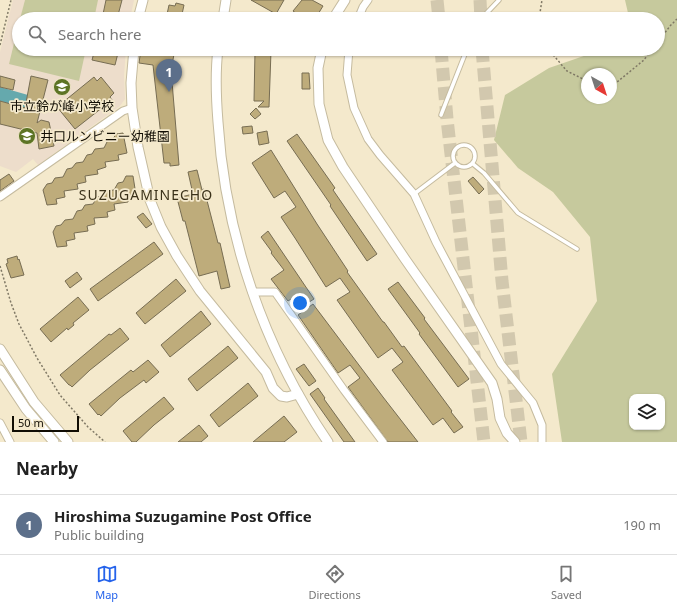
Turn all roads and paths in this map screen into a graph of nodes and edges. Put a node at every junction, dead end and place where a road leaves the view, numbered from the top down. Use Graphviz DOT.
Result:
graph roads {
  1 [pos="11,0"];
  2 [pos="143,0"];
  3 [pos="226,0"];
  4 [pos="345,0"];
  5 [pos="368,0"];
  6 [pos="499,0"];
  7 [pos="542,0"];
  8 [pos="140,12"];
  9 [pos="224,12"];
  10 [pos="337,12"];
  11 [pos="361,12"];
  12 [pos="488,12"];
  13 [pos="540,12"];
  14 [pos="677,19"];
  15 [pos="665,33"];
  16 [pos="0,45"];
  17 [pos="133,56"];
  18 [pos="218,56"];
  19 [pos="321,56"];
  20 [pos="348,56"];
  21 [pos="464,56"];
  22 [pos="554,56"];
  23 [pos="647,56"];
  24 [pos="581,78"];
  25 [pos="617,82"];
  26 [pos="132,108"];
  27 [pos="441,115"];
  28 [pos="455,163"];
  29 [pos="473,164"];
  30 [pos="414,194"];
  31 [pos="0,196"];
  32 [pos="577,249"];
  33 [pos="0,266"];
  34 [pos="252,292"];
  35 [pos="0,349"];
  36 [pos="0,370"];
  37 [pos="298,394"];
  38 [pos="0,423"];
  39 [pos="10,442"];
  40 [pos="54,442"];
  41 [pos="68,442"];
  42 [pos="105,442"];
  43 [pos="328,442"];
  44 [pos="383,442"];
  45 [pos="515,442"];
  46 [pos="542,442"];
  1 -- 16 [label="path"];
  2 -- 8 [label="street"];
  3 -- 9 [label="street"];
  4 -- 10 [label="street"];
  5 -- 11 [label="street"];
  6 -- 12 [label="lane"];
  7 -- 13 [label="path"];
  14 -- 15 [label="path"];
  17 -- 26 [label="street"];
  18 -- 34 [label="street"];
  19 -- 45 [label="street"];
  20 -- 30 [label="street"];
  21 -- 27 [label="lane"];
  22 -- 24 [label="path"];
  23 -- 25 [label="path"];
  26 -- 31 [label="street"];
  26 -- 37 [label="street"];
  28 -- 29 [label="lane"];
  28 -- 29 [label="lane"];
  28 -- 30 [label="lane"];
  29 -- 32 [label="lane"];
  30 -- 46 [label="street"];
  33 -- 42 [label="path"];
  34 -- 37 [label="street"];
  34 -- 44 [label="street"];
  35 -- 41 [label="street"];
  36 -- 40 [label="street"];
  37 -- 43 [label="street"];
  38 -- 39 [label="street"];
}
